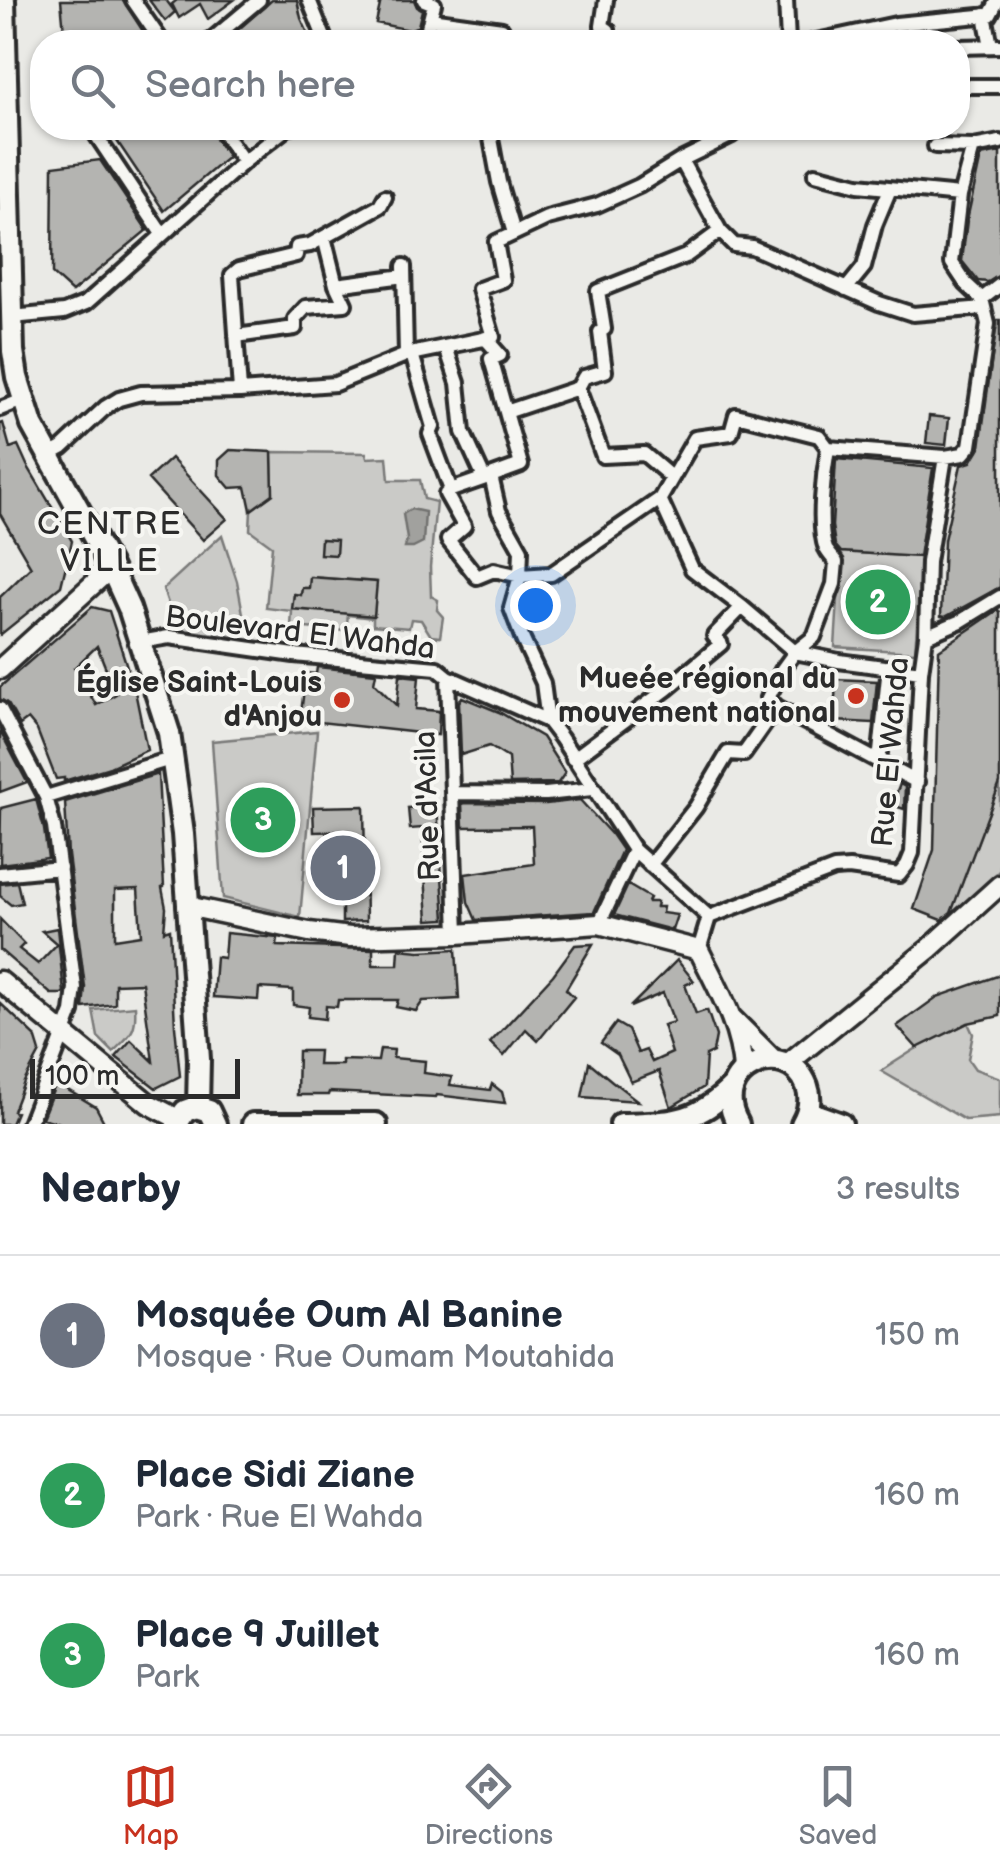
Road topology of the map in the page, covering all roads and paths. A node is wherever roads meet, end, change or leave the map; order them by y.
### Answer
1 (4, 0) edge
2 (132, 0) edge
3 (259, 0) edge
4 (310, 0) edge
5 (424, 0) edge
6 (606, 0) edge
7 (786, 0) edge
8 (998, 0) edge
9 (985, 15) junction
10 (430, 19) junction
11 (502, 29) dead end
12 (153, 30) edge
13 (223, 30) edge
14 (321, 30) edge
15 (427, 30) edge
16 (608, 30) edge
17 (787, 30) edge
18 (876, 30) edge
19 (995, 46) edge
20 (970, 47) edge
21 (1000, 86) edge
22 (970, 87) edge
23 (99, 140) edge
24 (228, 140) edge
25 (272, 140) edge
26 (491, 140) edge
27 (720, 140) edge
28 (1000, 142) edge
29 (935, 146) dead end
30 (973, 147) junction
31 (681, 160) junction
32 (244, 162) junction
33 (815, 174) dead end
34 (890, 189) junction
35 (960, 196) junction
36 (385, 197) dead end
37 (6, 219) edge
38 (720, 231) junction
39 (162, 234) junction
40 (514, 234) junction
41 (324, 237) junction
42 (336, 285) junction
43 (1000, 285) edge
44 (846, 288) junction
45 (983, 303) junction
46 (12, 317) junction
47 (236, 336) junction
48 (484, 338) junction
49 (446, 347) junction
50 (409, 355) junction
51 (578, 388) junction
52 (240, 391) junction
53 (22, 400) junction
54 (0, 410) edge
55 (506, 412) junction
56 (828, 448) junction
57 (47, 456) junction
58 (946, 457) junction
59 (487, 477) junction
60 (671, 477) junction
61 (451, 490) junction
62 (660, 499) junction
63 (110, 568) junction
64 (520, 576) junction
65 (1000, 597) edge
66 (742, 607) junction
67 (926, 636) junction
68 (140, 642) junction
69 (795, 652) junction
70 (0, 668) edge
71 (889, 668) junction
72 (921, 672) junction
73 (448, 677) junction
74 (777, 707) junction
75 (0, 709) edge
76 (548, 721) junction
77 (174, 758) junction
78 (573, 759) junction
79 (880, 762) junction
80 (917, 782) junction
81 (592, 790) junction
82 (452, 793) junction
83 (46, 797) junction
84 (634, 850) junction
85 (650, 865) junction
86 (60, 868) junction
87 (0, 874) edge
88 (1000, 885) edge
89 (188, 906) junction
90 (709, 918) junction
91 (599, 924) junction
92 (457, 934) junction
93 (699, 950) junction
94 (0, 982) edge
95 (732, 1018) junction
96 (62, 1034) junction
97 (781, 1063) junction
98 (738, 1079) junction
99 (198, 1107) junction
100 (805, 1118) edge
101 (697, 1120) edge
102 (178, 1122) edge
103 (29, 1124) edge
104 (215, 1124) edge
105 (253, 1124) edge
106 (376, 1124) edge
107 (620, 1124) edge
108 (738, 1124) edge
109 (841, 1124) edge

1 - 37 main road
2 - 12 street
3 - 13 street
4 - 14 street
5 - 10 street
6 - 16 street
7 - 17 street
8 - 9 street
9 - 18 street
9 - 19 street
10 - 11 street
10 - 15 street
19 - 20 street
21 - 22 street
23 - 39 street
24 - 32 street
25 - 32 street
26 - 40 street
27 - 31 street
28 - 30 street
29 - 30 street
30 - 35 street
31 - 38 street
31 - 40 street
32 - 39 street
33 - 34 street
34 - 35 street
34 - 44 street
35 - 45 street
36 - 41 street
37 - 46 main road
38 - 44 street
38 - 51 street
39 - 46 street
40 - 48 street
41 - 42 street
41 - 47 street
42 - 47 street
42 - 50 street
43 - 45 street
44 - 45 street
45 - 58 street
46 - 53 main road
47 - 52 street
48 - 49 street
48 - 55 street
49 - 50 street
49 - 59 street
50 - 52 street
50 - 61 street
51 - 55 street
51 - 60 street
52 - 57 street
53 - 54 street
53 - 57 main road
55 - 59 street
56 - 58 street
56 - 60 street
56 - 69 street
57 - 63 main road
58 - 67 street, Rue El Wahda
59 - 61 street
59 - 64 street
60 - 62 street
61 - 64 street
62 - 64 street
62 - 66 street
63 - 68 main road
63 - 70 street
64 - 76 street
65 - 67 street
66 - 69 street
66 - 78 street
67 - 72 street, Rue El Wahda
68 - 73 street, Boulevard El Wahda
68 - 77 main road
69 - 71 street
69 - 74 street
71 - 72 street
71 - 79 street
72 - 80 street, Rue El Wahda
73 - 76 street, Boulevard El Wahda
73 - 82 street, Rue d'Acila
74 - 79 street
74 - 85 street
75 - 83 street
76 - 78 street
77 - 83 street
77 - 89 main road
78 - 81 street
79 - 80 street
80 - 90 street, Rue El Wahda
81 - 82 street
81 - 84 street
82 - 92 street, Rue d'Acila
83 - 86 street
84 - 85 street
84 - 91 street
85 - 90 street
86 - 87 street
86 - 96 street
88 - 97 street
89 - 92 street
89 - 99 main road
90 - 93 street
91 - 92 street
91 - 93 street
93 - 95 street
94 - 96 street
95 - 97 street
95 - 98 street
96 - 102 street
96 - 103 street
97 - 98 main road
97 - 100 main road
98 - 101 main road
98 - 108 main road
99 - 102 main road
99 - 104 main road
100 - 109 main road
101 - 107 main road
105 - 106 main road

